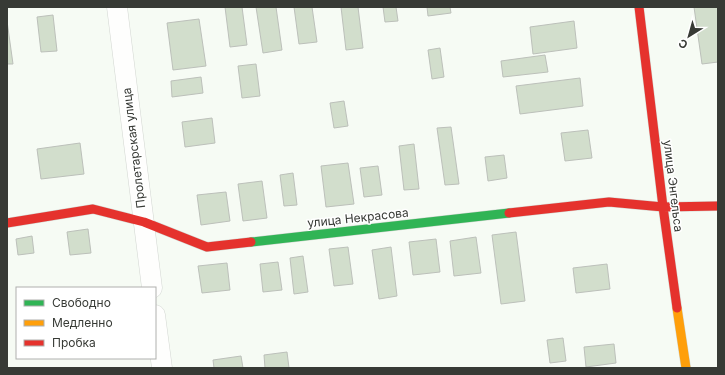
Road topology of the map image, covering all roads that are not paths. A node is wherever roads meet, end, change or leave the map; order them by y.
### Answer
1 (117, 7) edge
2 (639, 7) edge
3 (718, 206) edge
4 (663, 207) junction
5 (144, 222) junction
6 (7, 223) edge
7 (152, 287) edge
8 (156, 323) edge
9 (162, 368) edge
10 (686, 368) edge

1 - 5 street, Пролетарская улица
2 - 4 street, улица Энгельса
3 - 4 street, улица Некрасова
4 - 5 street, улица Некрасова
4 - 10 street, улица Энгельса
5 - 6 street, улица Некрасова
5 - 7 street, Пролетарская улица
8 - 9 street

